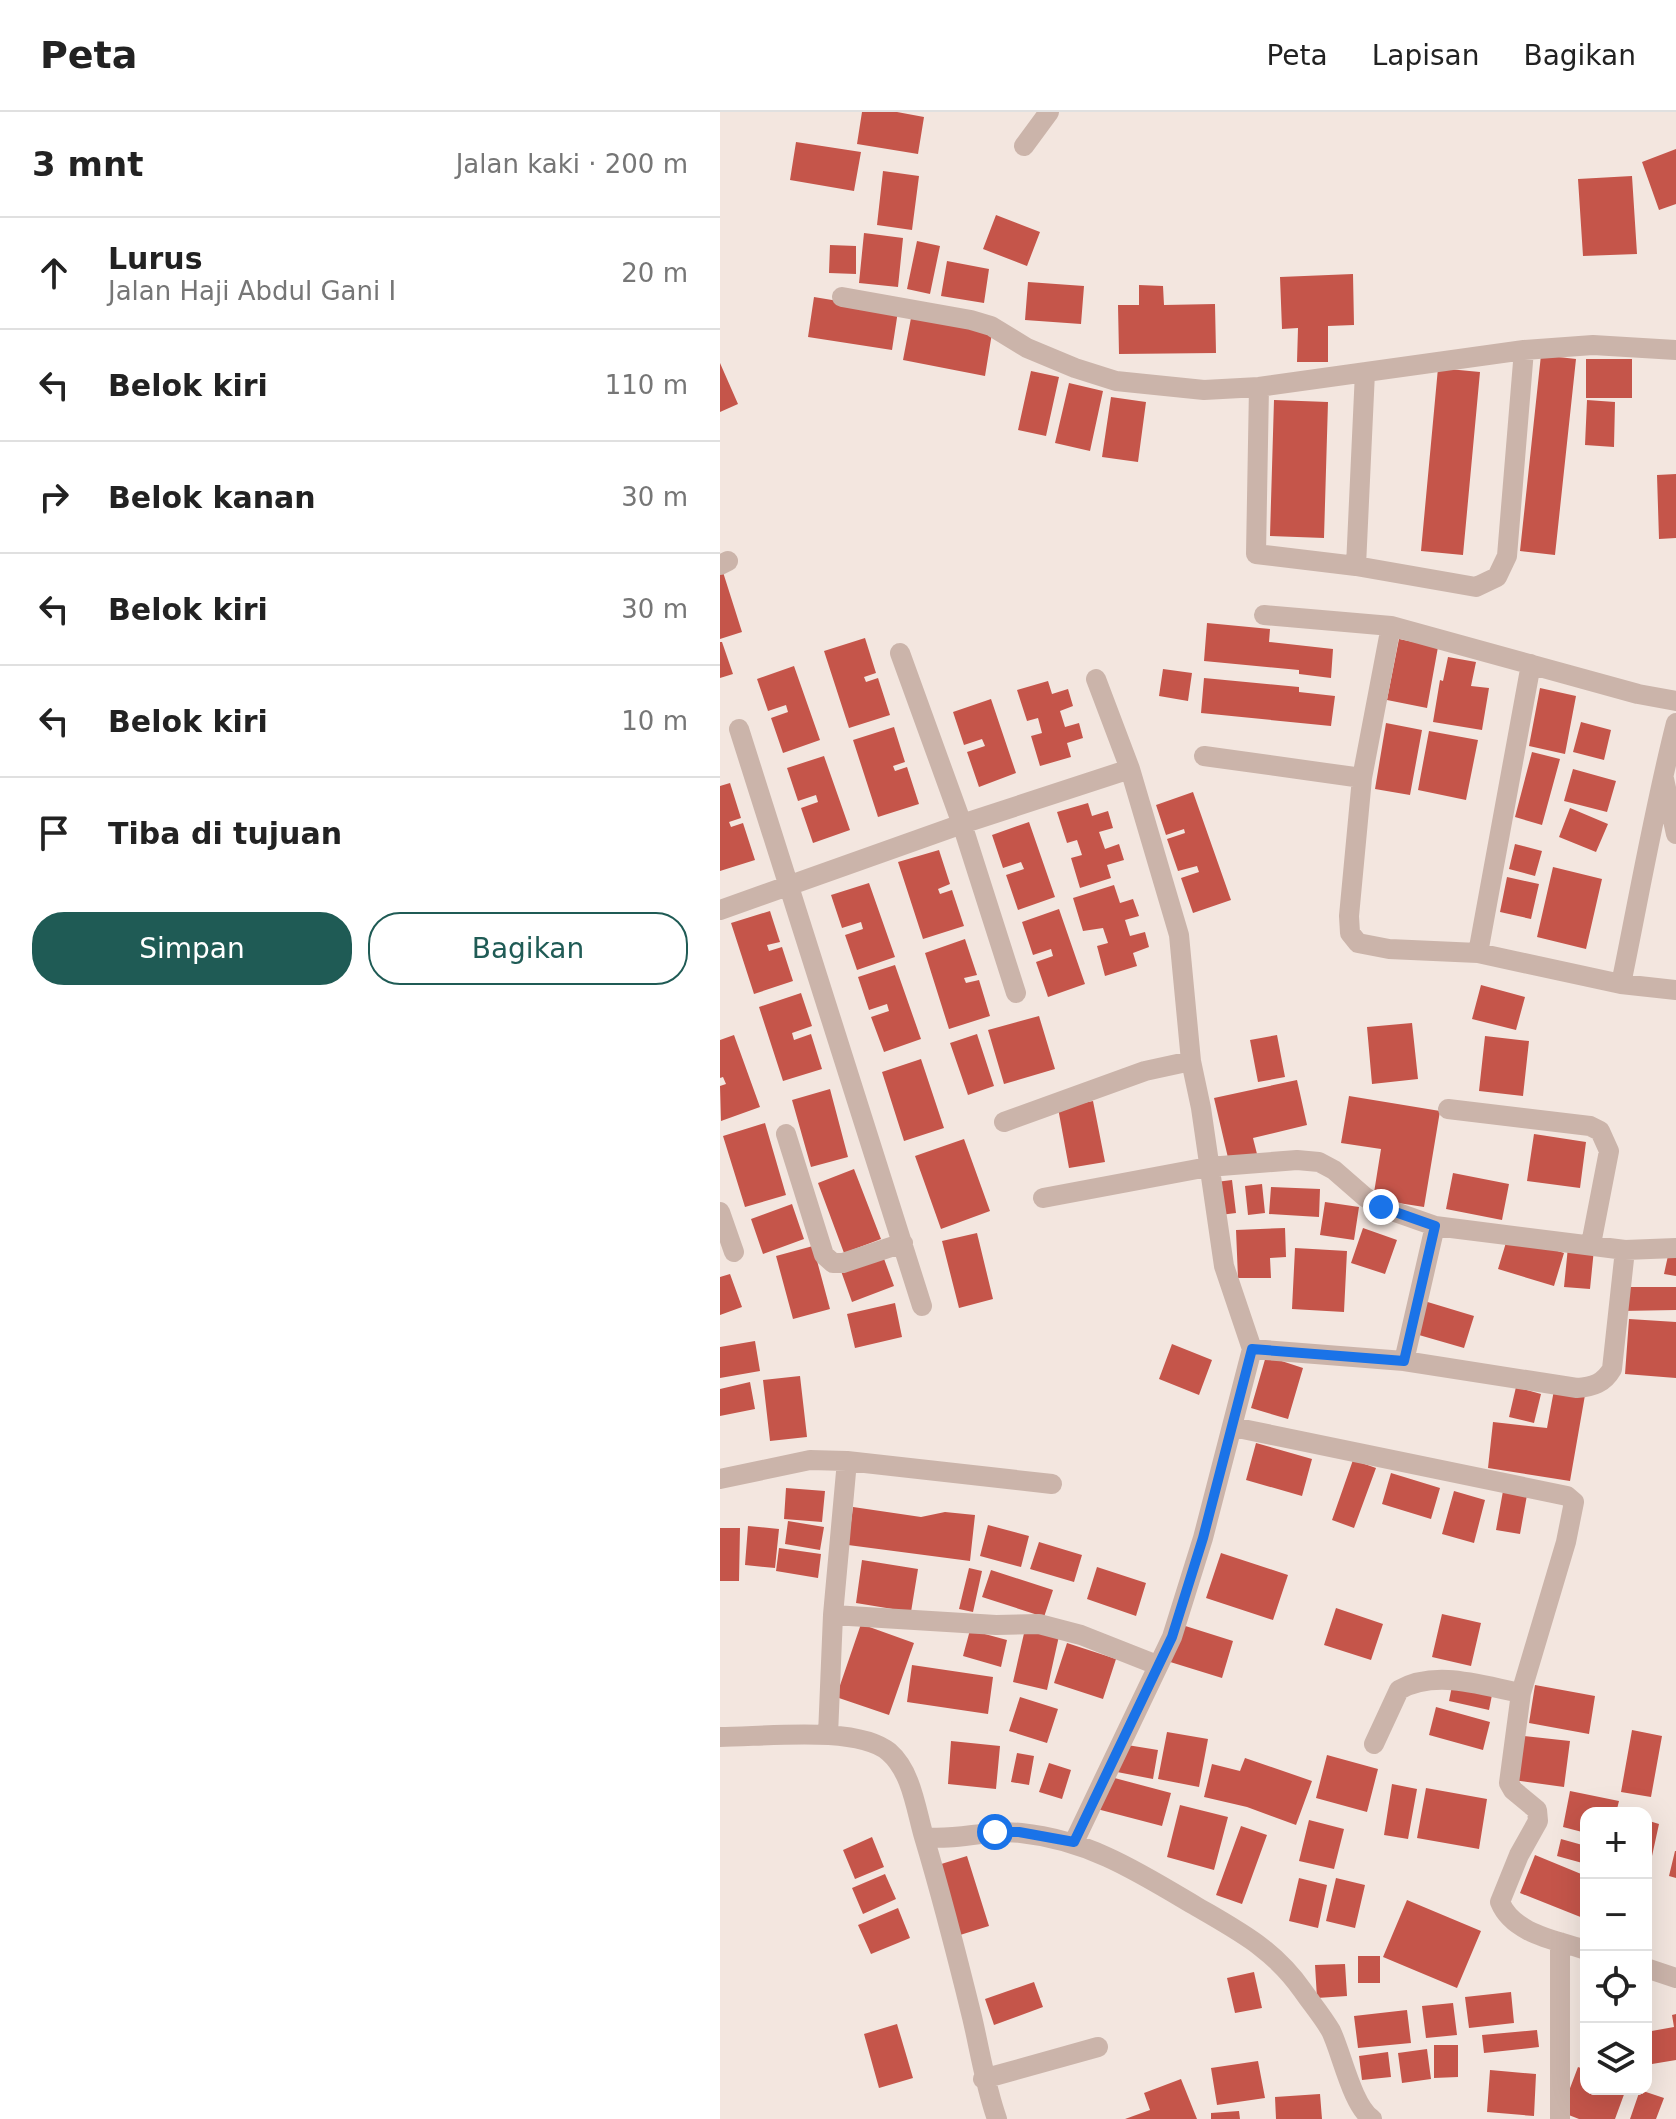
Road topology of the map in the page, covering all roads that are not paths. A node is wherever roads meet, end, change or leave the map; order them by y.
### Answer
1 (1049, 112) edge
2 (1024, 146) dead end
3 (842, 297) dead end
4 (1524, 350) junction
5 (1676, 350) edge
6 (1365, 372) junction
7 (1259, 387) junction
8 (1356, 566) junction
9 (1264, 615) dead end
10 (1391, 626) junction
11 (900, 653) dead end
12 (1531, 664) junction
13 (1096, 679) dead end
14 (1676, 701) edge
15 (1676, 723) edge
16 (739, 729) dead end
17 (1204, 756) dead end
18 (1130, 769) junction
19 (1663, 773) junction
20 (1362, 778) junction
21 (962, 824) junction
22 (1676, 834) edge
23 (790, 885) junction
24 (720, 910) edge
25 (1478, 953) junction
26 (1621, 984) junction
27 (1676, 990) edge
28 (1016, 993) dead end
29 (1191, 1061) junction
30 (1448, 1109) dead end
31 (1004, 1122) dead end
32 (786, 1134) dead end
33 (1208, 1167) junction
34 (1043, 1198) dead end
35 (720, 1212) edge
36 (1435, 1226) junction
37 (903, 1243) junction
38 (1591, 1244) junction
39 (1676, 1248) edge
40 (1625, 1250) junction
41 (734, 1252) dead end
42 (922, 1306) dead end
43 (1252, 1349) junction
44 (1404, 1361) junction
45 (1233, 1427) junction
46 (847, 1461) junction
47 (720, 1479) edge
48 (1052, 1484) dead end
49 (833, 1615) junction
50 (1157, 1665) junction
51 (1521, 1693) junction
52 (828, 1735) junction
53 (720, 1737) edge
54 (1374, 1744) dead end
55 (924, 1837) junction
56 (1074, 1842) junction
57 (1560, 1942) junction
58 (1580, 1948) edge
59 (1652, 1970) edge
60 (1676, 1978) edge
61 (1098, 2047) dead end
62 (983, 2079) junction
63 (997, 2119) edge
64 (1372, 2119) edge
65 (1560, 2119) edge

1 - 2 street
3 - 7 street
4 - 5 street
4 - 6 street
4 - 8 street
6 - 7 street
6 - 8 street
7 - 8 street
9 - 10 street
10 - 12 street
10 - 20 street
11 - 21 street
12 - 14 street
12 - 25 street
13 - 18 street
15 - 19 street
16 - 23 street
17 - 20 street
18 - 21 street
18 - 29 street
19 - 22 street
19 - 26 street
20 - 25 street
21 - 23 street
21 - 28 street
23 - 24 street
23 - 37 street
25 - 26 street
26 - 27 street
29 - 31 street
29 - 33 street
30 - 38 street
32 - 37 street
33 - 34 street
33 - 36 street
33 - 43 street
35 - 41 street
36 - 38 street
36 - 44 street
37 - 42 street
38 - 40 street
39 - 40 street
40 - 44 street
43 - 44 street
43 - 45 street
45 - 50 street
45 - 51 street
46 - 47 street
46 - 48 street
46 - 49 street
49 - 50 street
49 - 52 street
50 - 56 street
51 - 54 street
51 - 57 street
52 - 53 street
52 - 55 street
55 - 56 street
55 - 62 street
56 - 64 street
57 - 58 street
57 - 65 street
59 - 60 street
61 - 62 street
62 - 63 street

